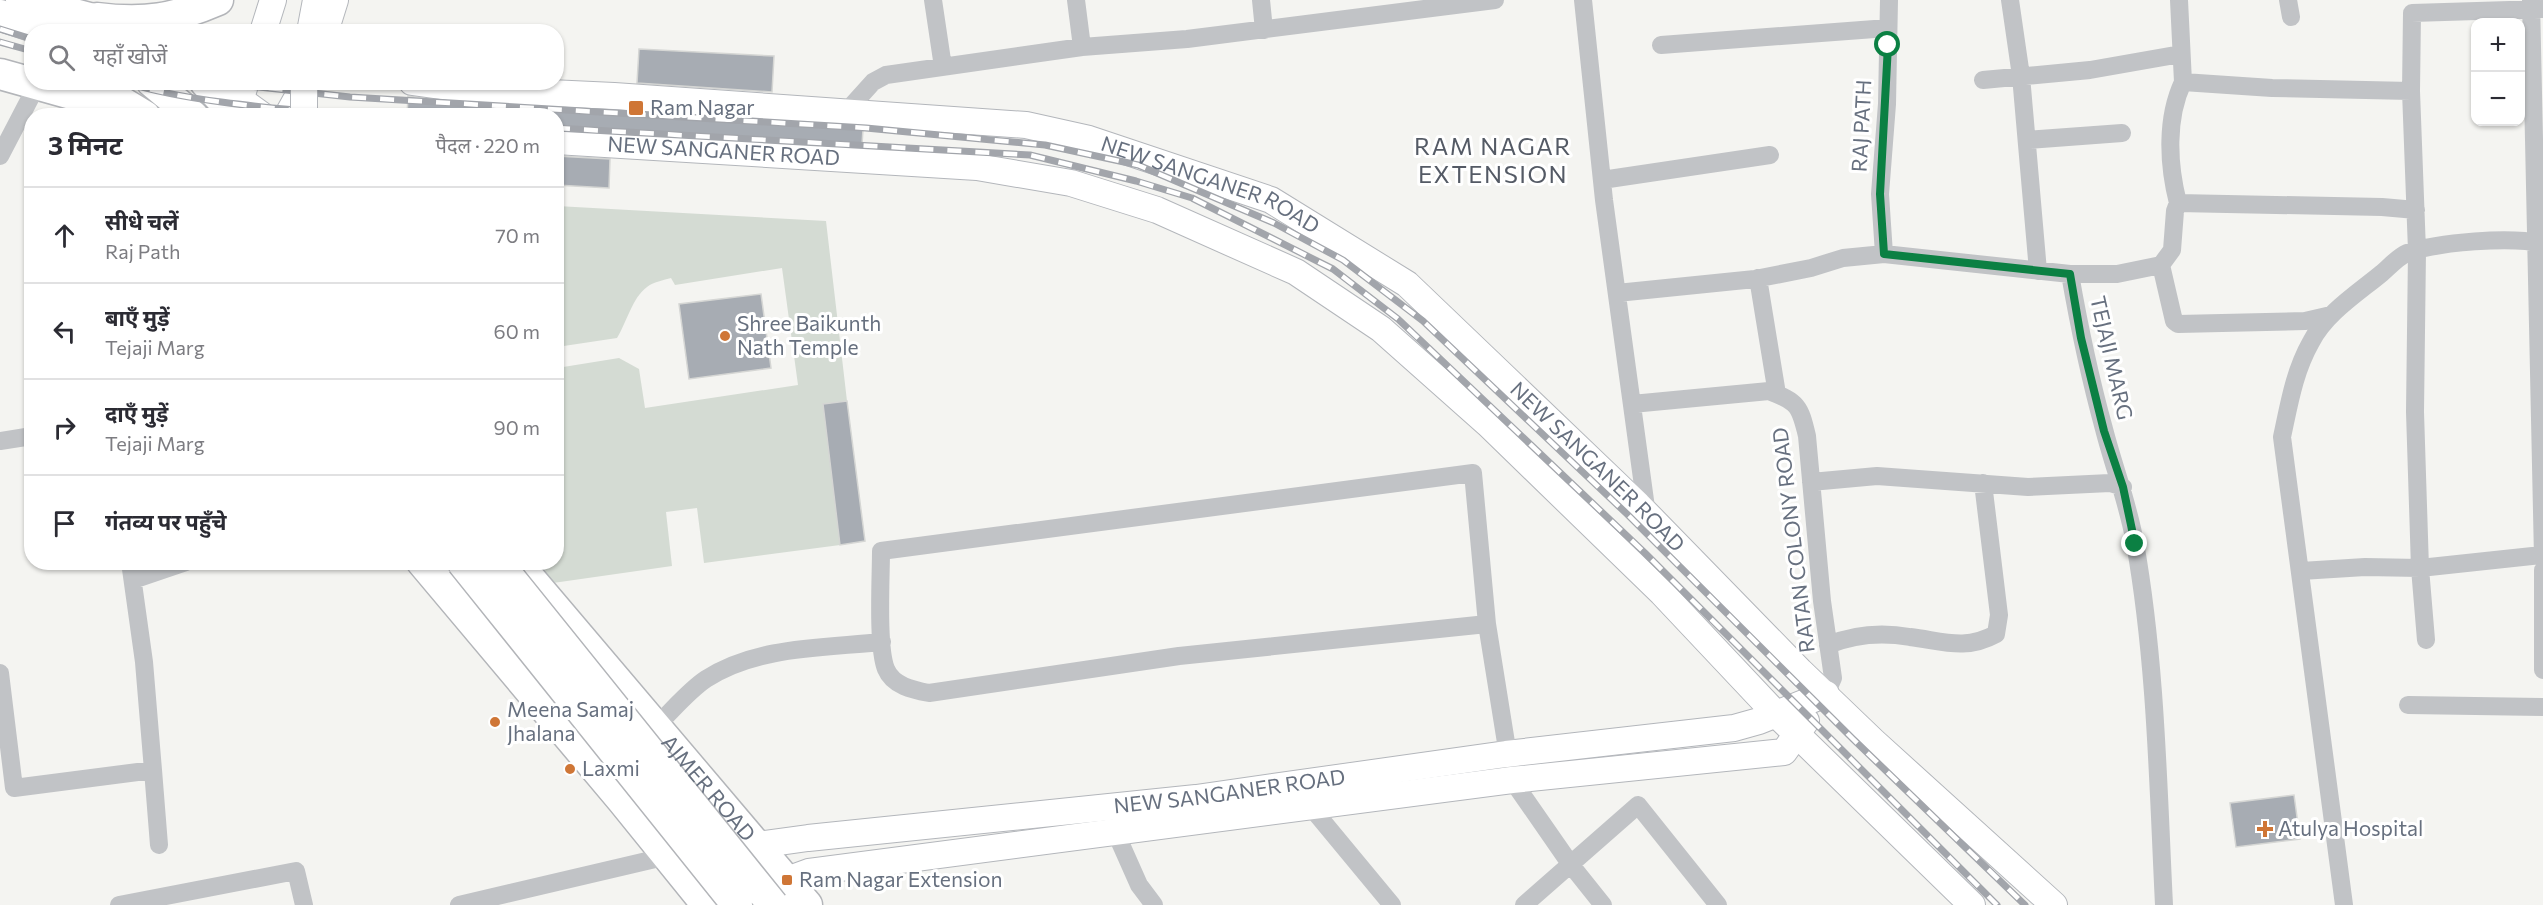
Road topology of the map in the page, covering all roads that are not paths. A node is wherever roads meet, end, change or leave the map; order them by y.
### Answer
1 (21, 0) edge
2 (218, 0) edge
3 (273, 0) edge
4 (316, 0) edge
5 (335, 0) edge
6 (933, 0) edge
7 (1076, 0) edge
8 (1262, 0) edge
9 (1496, 0) edge
10 (1582, 0) edge
11 (1889, 0) edge
12 (2010, 0) edge
13 (2179, 0) edge
14 (2535, 6) edge
15 (2412, 7) edge
16 (53, 13) edge
17 (0, 15) edge
18 (97, 18) junction
19 (113, 24) edge
20 (265, 24) edge
21 (312, 24) edge
22 (328, 24) edge
23 (1888, 28) junction
24 (1264, 30) junction
25 (1661, 45) dead end
26 (1082, 47) junction
27 (2181, 54) junction
28 (0, 56) edge
29 (943, 67) junction
30 (24, 69) edge
31 (0, 74) edge
32 (24, 75) edge
33 (2021, 76) junction
34 (1983, 80) dead end
35 (2183, 82) junction
36 (28, 90) edge
37 (69, 90) edge
38 (103, 90) edge
39 (162, 90) edge
40 (217, 90) edge
41 (301, 90) edge
42 (305, 90) edge
43 (484, 90) edge
44 (2411, 91) junction
45 (243, 107) edge
46 (104, 108) edge
47 (132, 108) edge
48 (183, 108) edge
49 (291, 108) edge
50 (304, 108) edge
51 (845, 113) junction
52 (2538, 113) edge
53 (2122, 133) dead end
54 (2027, 140) junction
55 (564, 141) edge
56 (1770, 155) dead end
57 (0, 156) edge
58 (1602, 180) junction
59 (2178, 203) junction
60 (2415, 210) junction
61 (2539, 243) edge
62 (2417, 251) junction
63 (1884, 254) junction
64 (2161, 265) junction
65 (2038, 271) junction
66 (2070, 274) junction
67 (1758, 278) junction
68 (1617, 293) junction
69 (2331, 315) junction
70 (2541, 359) edge
71 (1777, 393) junction
72 (1632, 404) junction
73 (24, 437) edge
74 (0, 441) edge
75 (1811, 482) junction
76 (1983, 483) junction
77 (2543, 486) edge
78 (2123, 487) junction
79 (1647, 514) junction
80 (2543, 561) edge
81 (2420, 568) junction
82 (429, 570) edge
83 (468, 570) edge
84 (504, 570) edge
85 (523, 570) edge
86 (132, 571) edge
87 (2301, 571) junction
88 (2542, 608) edge
89 (1487, 624) junction
90 (2426, 640) dead end
91 (882, 642) junction
92 (1828, 645) junction
93 (2543, 670) edge
94 (0, 673) edge
95 (1826, 694) junction
96 (2408, 705) dead end
97 (2543, 707) edge
98 (1776, 714) junction
99 (655, 727) junction
100 (1797, 734) junction
101 (1506, 754) junction
102 (153, 770) junction
103 (1512, 780) junction
104 (1310, 806) junction
105 (1115, 831) junction
106 (159, 845) dead end
107 (758, 845) junction
108 (668, 856) junction
109 (1571, 865) junction
110 (780, 893) edge
111 (698, 894) edge
112 (119, 905) edge
113 (304, 905) edge
114 (459, 905) edge
115 (737, 905) edge
116 (748, 905) edge
117 (807, 905) edge
118 (1154, 905) edge
119 (1392, 905) edge
120 (1524, 905) edge
121 (1602, 905) edge
122 (1718, 905) edge
123 (1972, 905) edge
124 (2054, 905) edge
125 (2164, 905) edge
126 (2344, 905) edge

1 - 16 highway
2 - 18 highway
3 - 20 main road
4 - 21 main road
5 - 22 main road
6 - 29 street
7 - 26 street
8 - 24 street
9 - 24 street
10 - 58 street
11 - 23 street, RAJ PATH
12 - 33 street
13 - 27 street
14 - 15 street
14 - 52 street
15 - 44 street
16 - 17 highway
16 - 18 highway
18 - 19 highway
23 - 25 street
23 - 63 street, RAJ PATH
24 - 26 street
26 - 29 street
27 - 33 street
27 - 35 street
28 - 30 highway
29 - 51 street
31 - 32 highway
33 - 34 street
33 - 54 street
35 - 44 street
35 - 59 street
36 - 57 street
37 - 46 highway
38 - 47 highway
39 - 48 highway
40 - 45 highway
41 - 49 main road
42 - 50 main road, bridge
43 - 51 main road, NEW SANGANER ROAD
44 - 60 street
51 - 79 main road, NEW SANGANER ROAD
52 - 61 street
53 - 54 street
54 - 65 street
55 - 98 main road, NEW SANGANER ROAD
56 - 58 street
58 - 68 street
59 - 60 street
59 - 64 street
60 - 62 street
61 - 62 street
61 - 70 street
62 - 69 street
62 - 81 street
63 - 65 street, TEJAJI MARG
63 - 67 street, TEJAJI MARG
64 - 66 street
64 - 69 street
65 - 66 street, TEJAJI MARG
66 - 78 street, TEJAJI MARG
67 - 68 street, TEJAJI MARG
67 - 71 street
68 - 72 street
69 - 87 street
70 - 77 street
71 - 72 street
71 - 75 street, RATAN COLONY ROAD
72 - 79 street
73 - 74 street
75 - 76 street
75 - 92 street, RATAN COLONY ROAD
76 - 78 street
76 - 92 street
77 - 80 street
78 - 125 street, TEJAJI MARG
79 - 95 main road, NEW SANGANER ROAD
80 - 81 street
80 - 88 street
81 - 87 street
81 - 90 street
82 - 108 highway
83 - 115 highway, bridge
84 - 110 highway, bridge
85 - 99 highway, AJMER ROAD
86 - 102 street
87 - 126 street
88 - 93 street
89 - 91 street
89 - 91 street
89 - 101 street
91 - 99 street
92 - 95 street, RATAN COLONY ROAD
94 - 102 street
95 - 98 main road, NEW SANGANER ROAD
95 - 100 main road, NEW SANGANER ROAD
95 - 124 main road, NEW SANGANER ROAD
96 - 97 street
98 - 100 main road, NEW SANGANER ROAD
98 - 101 main road, NEW SANGANER ROAD
99 - 107 highway, AJMER ROAD
100 - 103 main road, NEW SANGANER ROAD
100 - 123 main road, NEW SANGANER ROAD
101 - 103 street
101 - 107 main road, NEW SANGANER ROAD
102 - 106 street
103 - 104 main road, NEW SANGANER ROAD
103 - 109 street
104 - 105 main road, NEW SANGANER ROAD
104 - 119 street
105 - 110 main road, NEW SANGANER ROAD
105 - 118 street
107 - 110 highway, AJMER ROAD
107 - 111 main road, NEW SANGANER ROAD
108 - 111 highway
108 - 114 street
109 - 120 street
109 - 121 street
109 - 122 street
110 - 116 main road, NEW SANGANER ROAD
110 - 117 highway, AJMER ROAD
112 - 113 street

